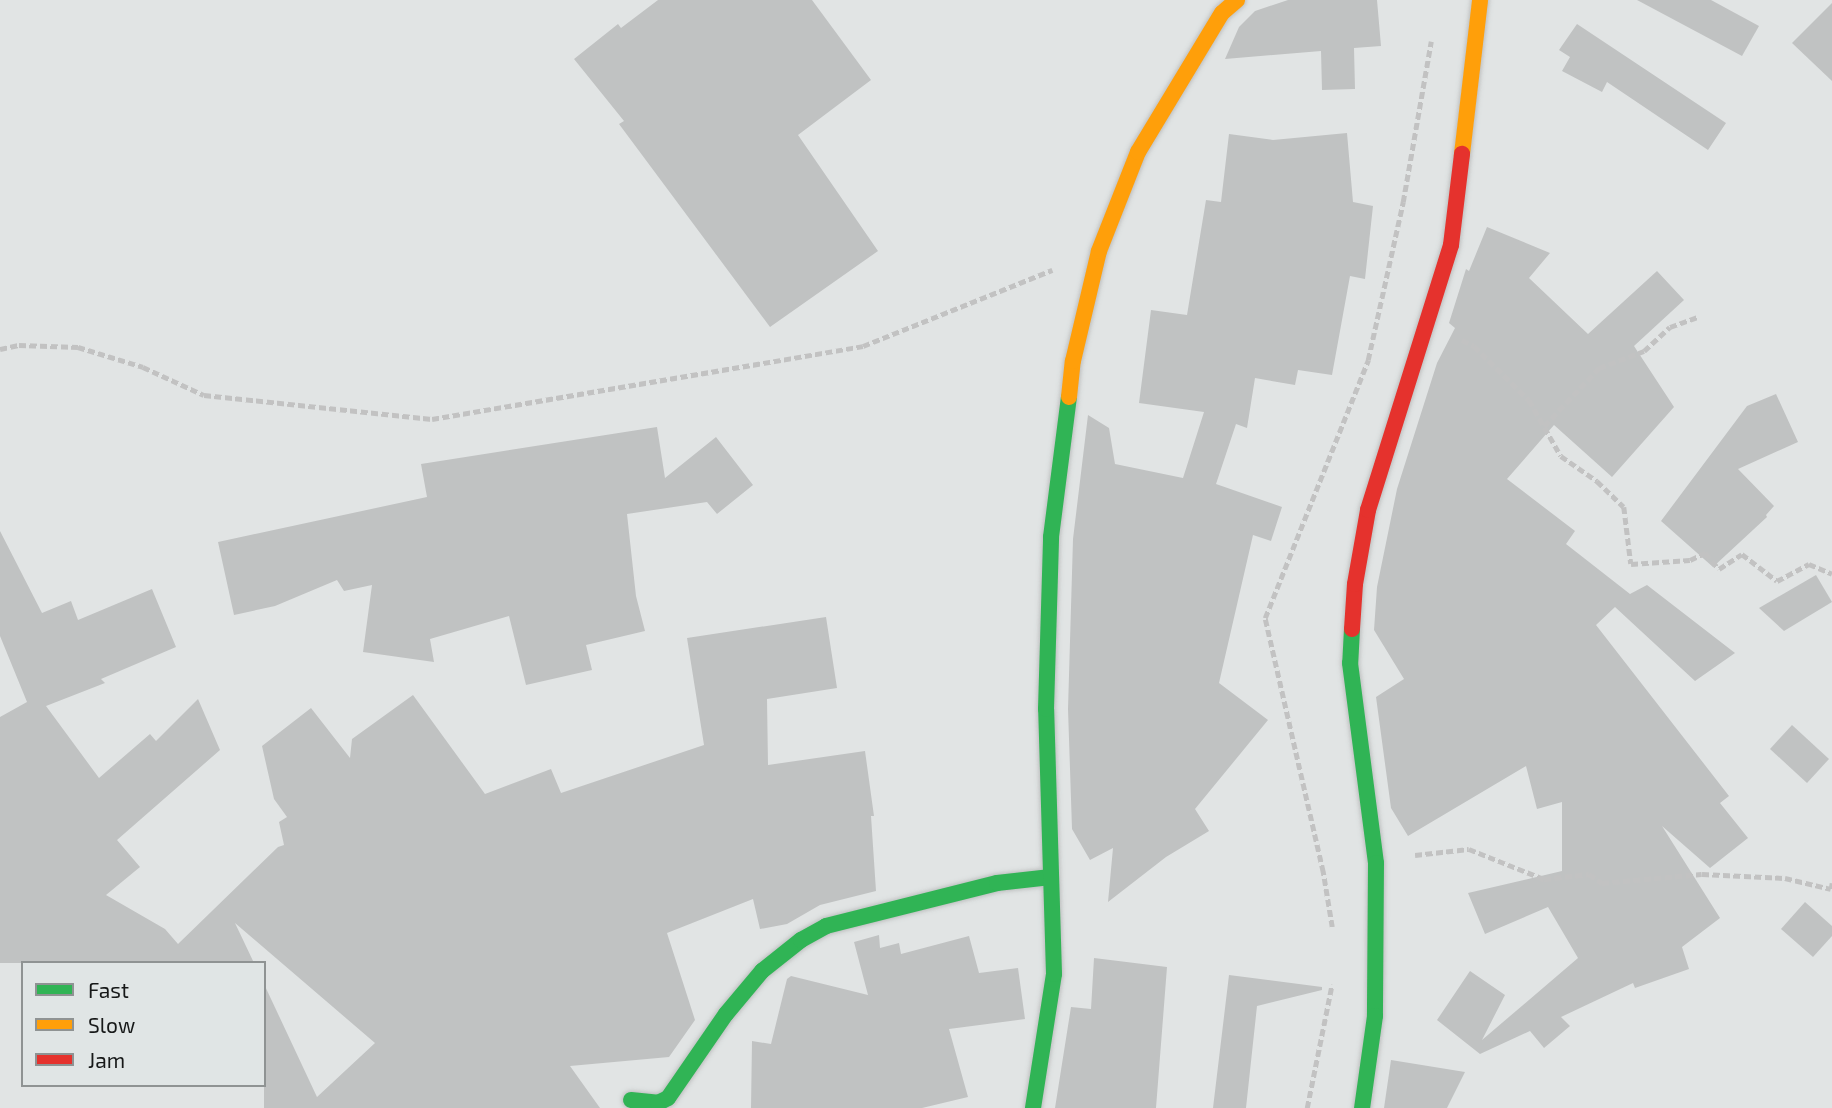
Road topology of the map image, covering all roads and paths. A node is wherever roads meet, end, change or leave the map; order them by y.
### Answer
1 (1237, 0) edge
2 (1480, 0) edge
3 (1099, 251) junction
4 (1697, 317) dead end
5 (1424, 323) junction
6 (0, 349) edge
7 (1544, 426) junction
8 (1832, 574) edge
9 (1376, 863) junction
10 (1051, 877) junction
11 (1832, 883) edge
12 (631, 1100) dead end
13 (1033, 1108) edge
14 (1362, 1108) edge

1 - 3 street
2 - 5 street
3 - 6 path
3 - 10 street
4 - 7 path
5 - 7 path
5 - 9 street
7 - 8 path
9 - 11 path
9 - 14 street
10 - 12 street
10 - 13 street

